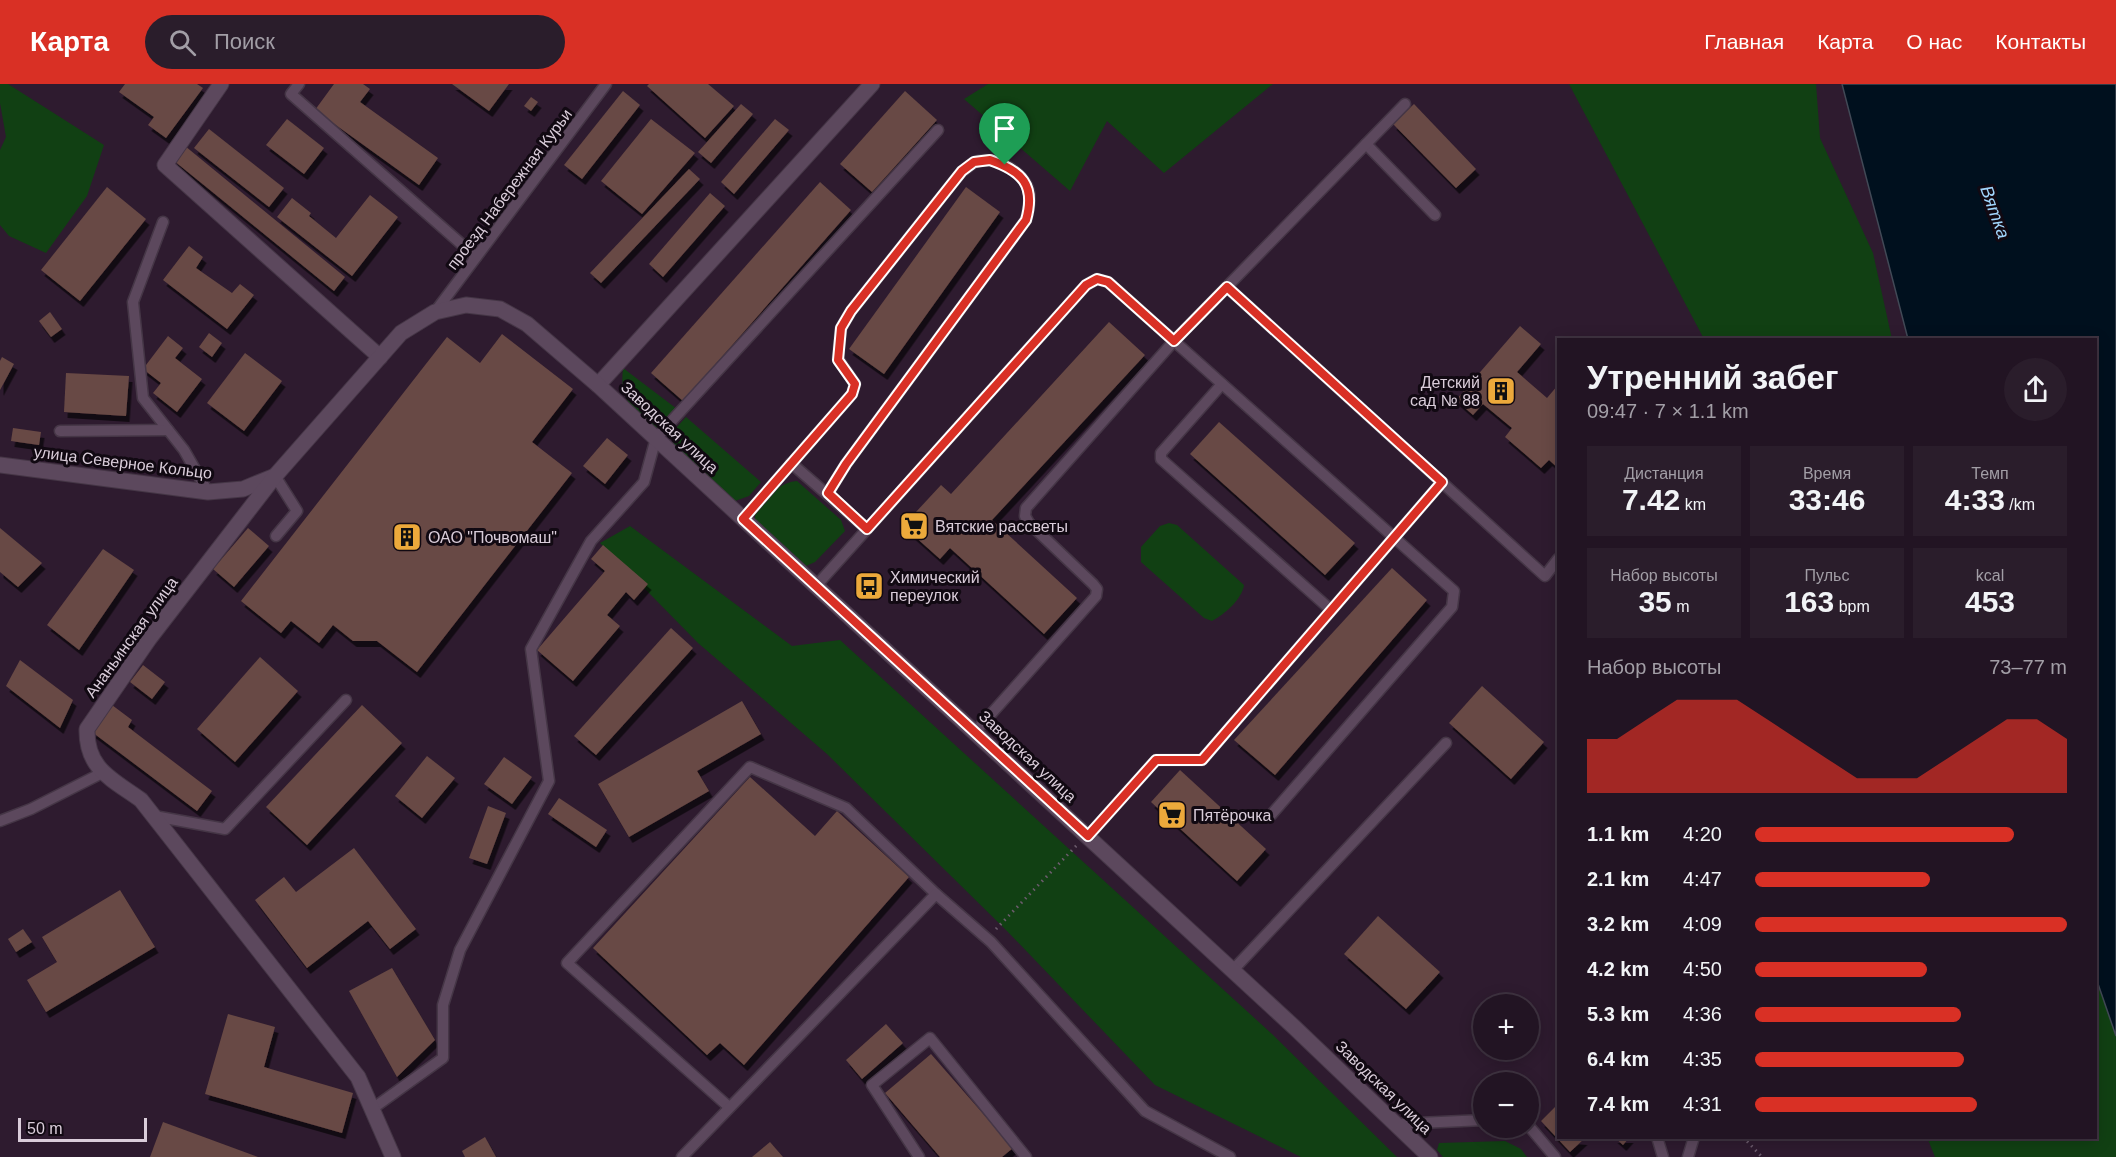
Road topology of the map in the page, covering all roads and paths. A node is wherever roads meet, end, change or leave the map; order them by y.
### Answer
1 (221, 84) edge
2 (299, 84) edge
3 (606, 84) edge
4 (872, 84) edge
5 (1405, 104) dead end
6 (938, 130) dead end
7 (1366, 144) junction
8 (1435, 215) dead end
9 (163, 222) dead end
10 (476, 257) junction
11 (1227, 287) junction
12 (435, 312) junction
13 (1174, 341) junction
14 (380, 357) junction
15 (1222, 384) junction
16 (597, 385) junction
17 (168, 430) junction
18 (60, 431) dead end
19 (656, 438) junction
20 (791, 463) junction
21 (0, 465) edge
22 (275, 476) junction
23 (1442, 482) junction
24 (208, 492) junction
25 (828, 493) junction
26 (743, 519) junction
27 (867, 529) junction
28 (276, 536) dead end
29 (1395, 538) junction
30 (1557, 560) edge
31 (816, 586) junction
32 (1331, 610) junction
33 (346, 700) dead end
34 (975, 732) junction
35 (1446, 743) dead end
36 (102, 773) junction
37 (1271, 815) dead end
38 (154, 816) junction
39 (0, 821) edge
40 (1083, 840) junction
41 (936, 894) junction
42 (987, 938) junction
43 (1233, 970) junction
44 (729, 1107) junction
45 (372, 1108) junction
46 (1473, 1121) edge
47 (1397, 1124) junction
48 (1539, 1138) edge
49 (1658, 1139) edge
50 (1693, 1139) edge
51 (1745, 1139) edge
52 (916, 1156) edge
53 (393, 1157) edge
54 (682, 1157) edge
55 (1026, 1157) edge
56 (1230, 1157) edge
57 (1430, 1157) edge
58 (1555, 1157) edge
59 (1663, 1157) edge
60 (1688, 1157) edge
61 (1762, 1157) edge

1 - 14 street
2 - 10 lane
3 - 10 lane, проезд Набережная Курьи
4 - 16 street
5 - 7 lane
6 - 19 lane
7 - 8 lane
7 - 11 lane
9 - 17 lane
10 - 12 lane, проезд Набережная Курьи
11 - 13 lane
11 - 23 lane
12 - 14 street, Ананьинская улица
12 - 16 street, Ананьинская улица
13 - 15 lane
13 - 27 lane
13 - 34 lane
14 - 22 street, Ананьинская улица
15 - 29 lane
15 - 32 lane
16 - 19 street, Заводская улица
17 - 18 lane
17 - 24 lane
19 - 26 street, Заводская улица
19 - 45 lane
20 - 25 lane
20 - 25 lane
20 - 26 lane
21 - 24 street, улица Северное Кольцо
22 - 24 street, улица Северное Кольцо
22 - 28 lane
22 - 36 street, Ананьинская улица
23 - 29 lane
23 - 30 lane
25 - 27 lane
26 - 31 street, Заводская улица
27 - 31 lane
29 - 32 lane
29 - 37 lane
31 - 34 street, Заводская улица
32 - 40 lane
33 - 38 lane
34 - 40 street, Заводская улица
35 - 43 lane
36 - 38 street, Ананьинская улица
36 - 39 lane
38 - 45 street, Ананьинская улица
40 - 42 path
40 - 43 street, Заводская улица
41 - 42 lane
41 - 44 lane
41 - 44 lane
42 - 56 lane
43 - 47 street, Заводская улица
44 - 54 lane
45 - 53 street, Ананьинская улица
46 - 47 lane
47 - 57 street, Заводская улица
48 - 58 lane
49 - 59 lane
50 - 60 lane
51 - 61 path
52 - 55 lane

